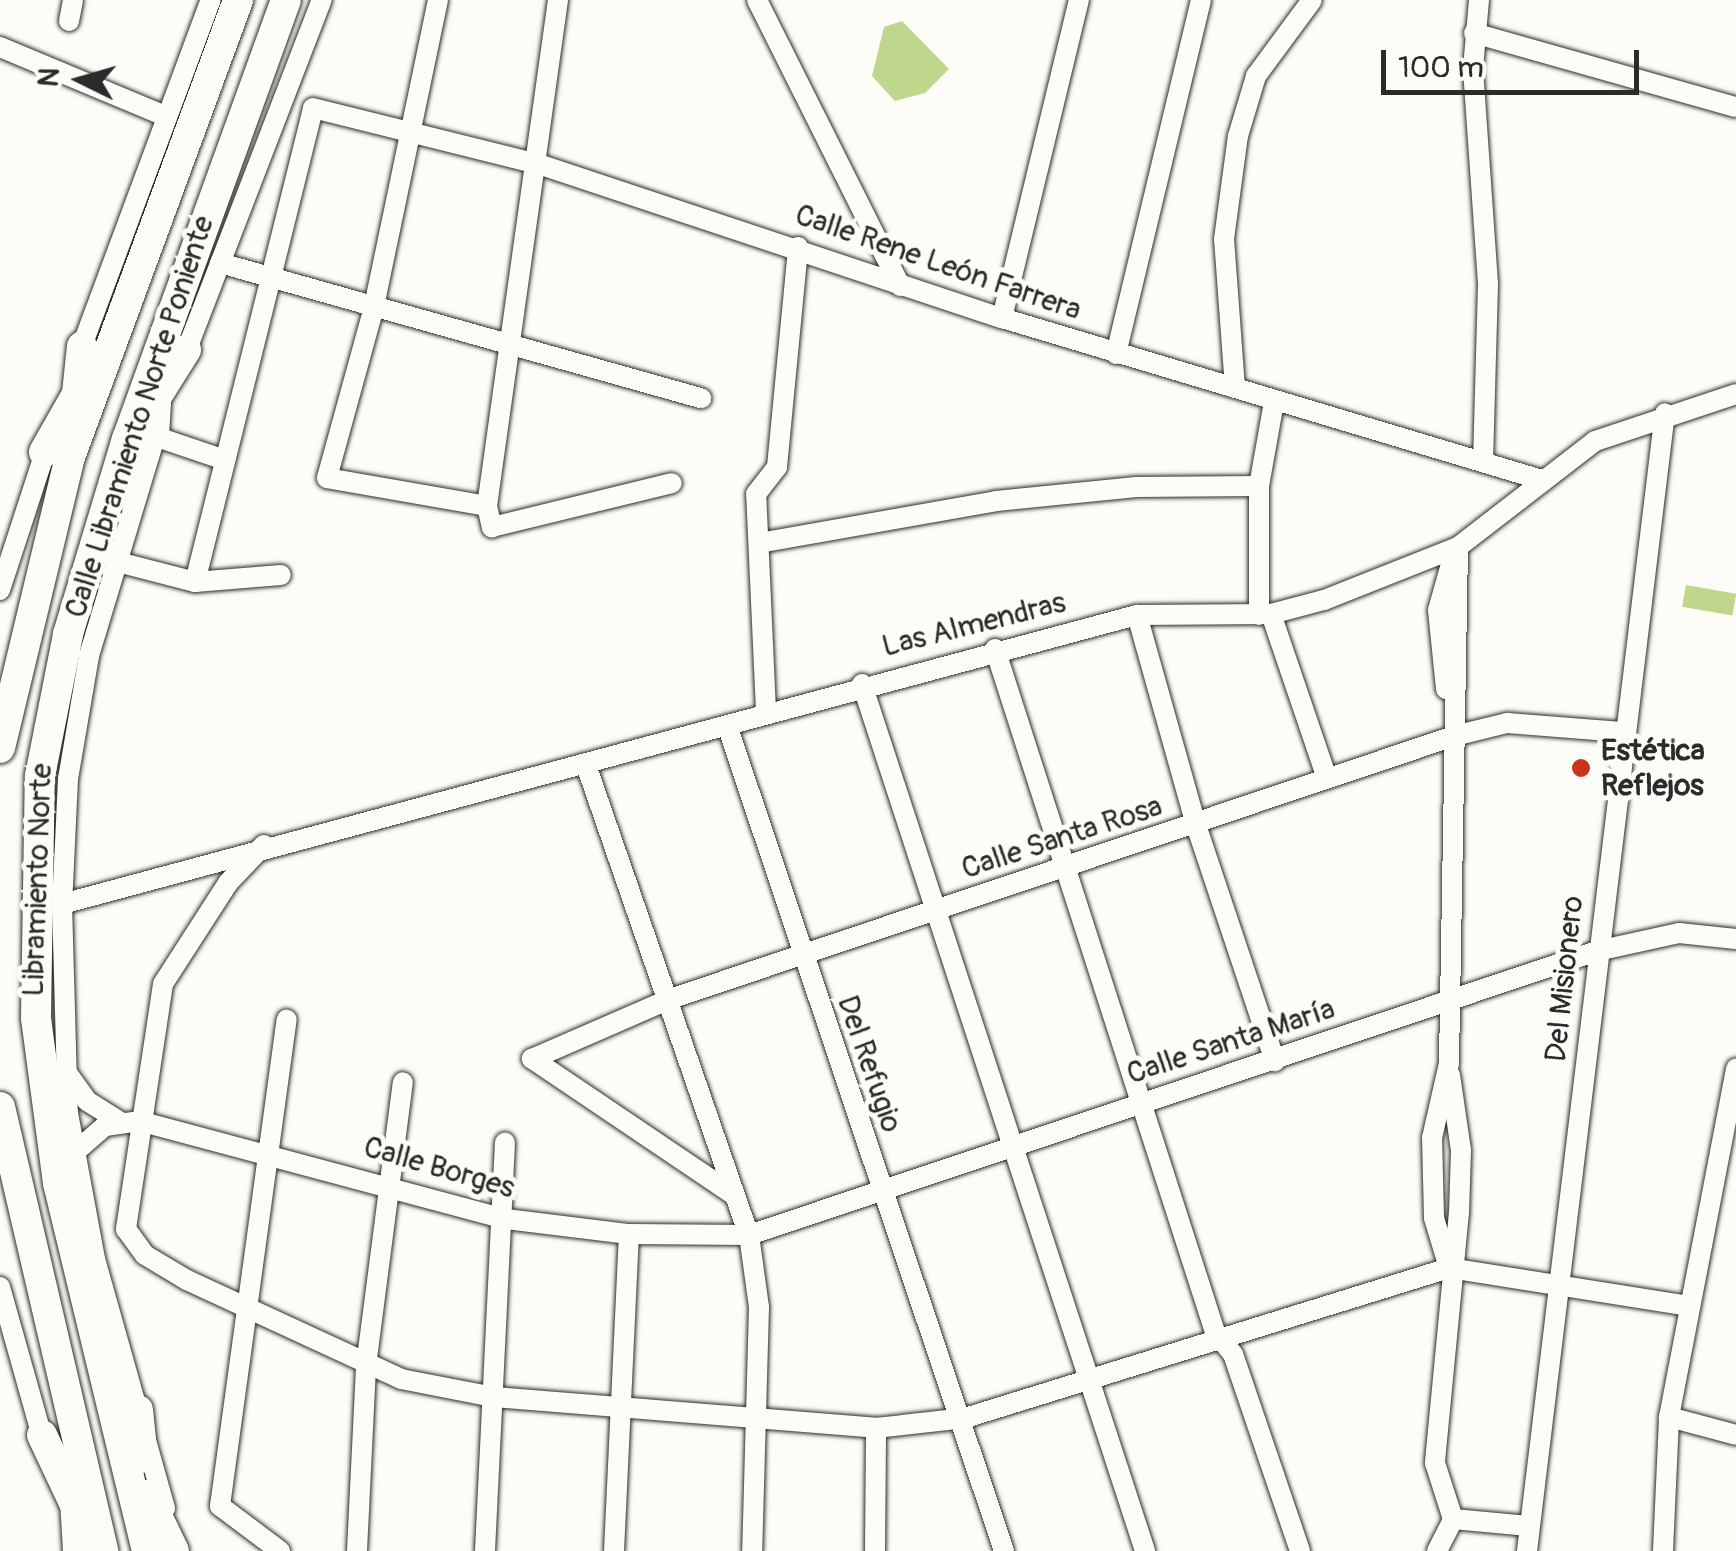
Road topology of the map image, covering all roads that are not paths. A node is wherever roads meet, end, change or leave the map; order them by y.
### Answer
1 (211, 0) edge
2 (238, 0) edge
3 (286, 0) edge
4 (322, 0) edge
5 (438, 0) edge
6 (558, 0) edge
7 (757, 0) edge
8 (1078, 0) edge
9 (1201, 0) edge
10 (1312, 0) edge
11 (1479, 0) edge
12 (1474, 33) junction
13 (0, 47) edge
14 (1733, 100) edge
15 (168, 117) junction
16 (412, 130) junction
17 (538, 164) junction
18 (798, 248) junction
19 (220, 263) junction
20 (270, 276) junction
21 (900, 286) junction
22 (374, 307) junction
23 (1002, 318) junction
24 (117, 332) junction
25 (175, 343) junction
26 (514, 343) junction
27 (82, 346) junction
28 (1116, 354) junction
29 (1235, 388) junction
30 (77, 392) junction
31 (1736, 394) edge
32 (701, 398) dead end
33 (1274, 402) junction
34 (1665, 413) junction
35 (141, 438) junction
36 (57, 454) junction
37 (1482, 458) junction
38 (226, 460) junction
39 (1542, 480) junction
40 (672, 483) dead end
41 (1260, 486) junction
42 (487, 506) junction
43 (760, 543) junction
44 (1458, 546) junction
45 (114, 562) junction
46 (281, 575) dead end
47 (195, 582) junction
48 (0, 589) edge
49 (1137, 615) junction
50 (1265, 615) junction
51 (995, 649) junction
52 (862, 684) junction
53 (766, 711) junction
54 (727, 726) junction
55 (1622, 732) junction
56 (1454, 736) junction
57 (0, 748) edge
58 (586, 765) junction
59 (1326, 776) junction
60 (1196, 828) junction
61 (264, 845) junction
62 (1065, 865) junction
63 (62, 904) junction
64 (932, 912) junction
65 (1736, 940) edge
66 (1597, 950) junction
67 (801, 958) junction
68 (1451, 999) junction
69 (670, 1000) junction
70 (286, 1020) dead end
71 (1275, 1061) junction
72 (1448, 1063) junction
73 (1736, 1068) edge
74 (66, 1072) junction
75 (403, 1082) dead end
76 (1146, 1102) junction
77 (0, 1107) edge
78 (129, 1121) junction
79 (505, 1142) dead end
80 (1012, 1146) junction
81 (75, 1152) junction
82 (267, 1152) junction
83 (386, 1184) junction
84 (1714, 1184) junction
85 (1736, 1190) edge
86 (880, 1191) junction
87 (734, 1194) junction
88 (506, 1219) junction
89 (630, 1234) junction
90 (750, 1234) junction
91 (1448, 1268) junction
92 (1564, 1281) junction
93 (0, 1287) edge
94 (1688, 1306) junction
95 (244, 1309) junction
96 (1222, 1340) junction
97 (366, 1366) junction
98 (1086, 1381) junction
99 (494, 1398) junction
100 (622, 1406) junction
101 (1669, 1417) junction
102 (128, 1418) junction
103 (756, 1418) junction
104 (966, 1418) junction
105 (876, 1428) junction
106 (55, 1431) junction
107 (1736, 1434) edge
108 (146, 1493) junction
109 (76, 1506) junction
110 (1453, 1519) junction
111 (1530, 1526) junction
112 (75, 1551) edge
113 (100, 1551) edge
114 (148, 1551) edge
115 (175, 1551) edge
116 (280, 1551) edge
117 (357, 1551) edge
118 (485, 1551) edge
119 (614, 1551) edge
120 (752, 1551) edge
121 (875, 1551) edge
122 (1004, 1551) edge
123 (1145, 1551) edge
124 (1300, 1551) edge
125 (1436, 1551) edge
126 (1527, 1551) edge
127 (1663, 1551) edge

1 - 15 street
2 - 24 highway, Calle Libramiento Norte Poniente
3 - 25 highway, Calle Libramiento Norte Poniente
4 - 19 street
5 - 16 street
6 - 17 street
7 - 21 street
8 - 23 street
9 - 28 street
10 - 29 street
11 - 12 street
12 - 14 street
12 - 37 street
13 - 15 street
15 - 27 street
16 - 17 street, Calle Rene León Farrera
16 - 20 street, Calle Rene León Farrera
16 - 22 street
17 - 18 street, Calle Rene León Farrera
17 - 26 street
18 - 21 street, Calle Rene León Farrera
18 - 43 street
19 - 20 street
19 - 25 street
20 - 22 street
20 - 38 street
21 - 23 street, Calle Rene León Farrera
22 - 26 street
22 - 42 street
23 - 28 street, Calle Rene León Farrera
24 - 30 highway
24 - 36 highway, Calle Libramiento Norte Poniente
25 - 35 highway, Calle Libramiento Norte Poniente
25 - 35 highway
26 - 32 street
26 - 42 street
27 - 30 highway
27 - 36 street
28 - 29 street, Calle Rene León Farrera
29 - 33 street, Calle Rene León Farrera
30 - 36 highway
31 - 34 street, Las Almendras
33 - 37 street, Calle Rene León Farrera
33 - 41 street
34 - 39 street, Las Almendras
34 - 55 street, Del Misionero
35 - 38 street
35 - 45 street, Libramiento Norte
35 - 102 highway, Calle Libramiento Norte Poniente
36 - 48 street
36 - 57 highway, Calle Libramiento Norte Poniente
37 - 39 street, Calle Rene León Farrera
38 - 47 street
39 - 44 street, Las Almendras
40 - 42 street
41 - 43 street
41 - 50 street
43 - 53 street
44 - 50 street, Las Almendras
44 - 56 street
45 - 47 street
45 - 63 street, Libramiento Norte
46 - 47 street
49 - 50 street, Las Almendras
49 - 51 street, Las Almendras
49 - 60 street
50 - 59 street
51 - 52 street, Las Almendras
51 - 62 street
52 - 53 street, Las Almendras
52 - 64 street
53 - 54 street, Las Almendras
54 - 58 street, Las Almendras
54 - 67 street, Del Refugio
55 - 56 street, Calle Santa Rosa
55 - 66 street, Del Misionero
56 - 59 street, Calle Santa Rosa
56 - 68 street
58 - 61 street, Las Almendras
58 - 69 street
59 - 60 street, Calle Santa Rosa
60 - 62 street, Calle Santa Rosa
60 - 71 street
61 - 63 street, Las Almendras
61 - 78 street
62 - 64 street, Calle Santa Rosa
62 - 76 street
63 - 74 street, Libramiento Norte
64 - 67 street, Calle Santa Rosa
64 - 80 street
65 - 66 street, Calle Santa María
66 - 68 street, Calle Santa María
66 - 92 street, Del Misionero
67 - 69 street, Calle Santa Rosa
67 - 86 street, Del Refugio
68 - 71 street, Calle Santa María
68 - 72 street
69 - 87 street
69 - 87 street, Calle Santa Rosa
70 - 82 street
71 - 76 street, Calle Santa María
72 - 91 street
72 - 91 street
73 - 84 street
74 - 78 street, Calle Borges
74 - 81 street, Libramiento Norte
75 - 83 street
76 - 80 street, Calle Santa María
76 - 96 street
77 - 106 highway
78 - 81 street
78 - 82 street, Calle Borges
78 - 95 street
79 - 88 street
80 - 86 street, Calle Santa María
80 - 98 street
81 - 102 street, Libramiento Norte
82 - 83 street, Calle Borges
82 - 95 street
83 - 88 street, Calle Borges
83 - 97 street
84 - 85 street
84 - 94 street
86 - 90 street, Calle Santa María
86 - 104 street, Del Refugio
87 - 90 street
88 - 89 street, Calle Borges
88 - 99 street
89 - 90 street, Calle Borges
89 - 100 street
90 - 103 street
91 - 92 street
91 - 96 street
91 - 110 street
92 - 94 street
92 - 111 street, Del Misionero
93 - 106 street
94 - 101 street
95 - 97 street
95 - 116 street
96 - 98 street
96 - 124 street
97 - 99 street
97 - 117 street
98 - 104 street
98 - 123 street
99 - 100 street
99 - 118 street
100 - 103 street
100 - 119 street
101 - 107 street
101 - 127 street
102 - 108 highway
102 - 114 highway, Calle Libramiento Norte Poniente
102 - 115 street, Libramiento Norte
103 - 105 street
103 - 120 street
104 - 105 street
104 - 122 street, Del Refugio
105 - 121 street
106 - 109 highway
106 - 112 street
106 - 113 highway
108 - 114 highway
108 - 115 highway
109 - 112 highway
109 - 113 highway
110 - 111 street
110 - 125 street
111 - 126 street, Del Misionero

